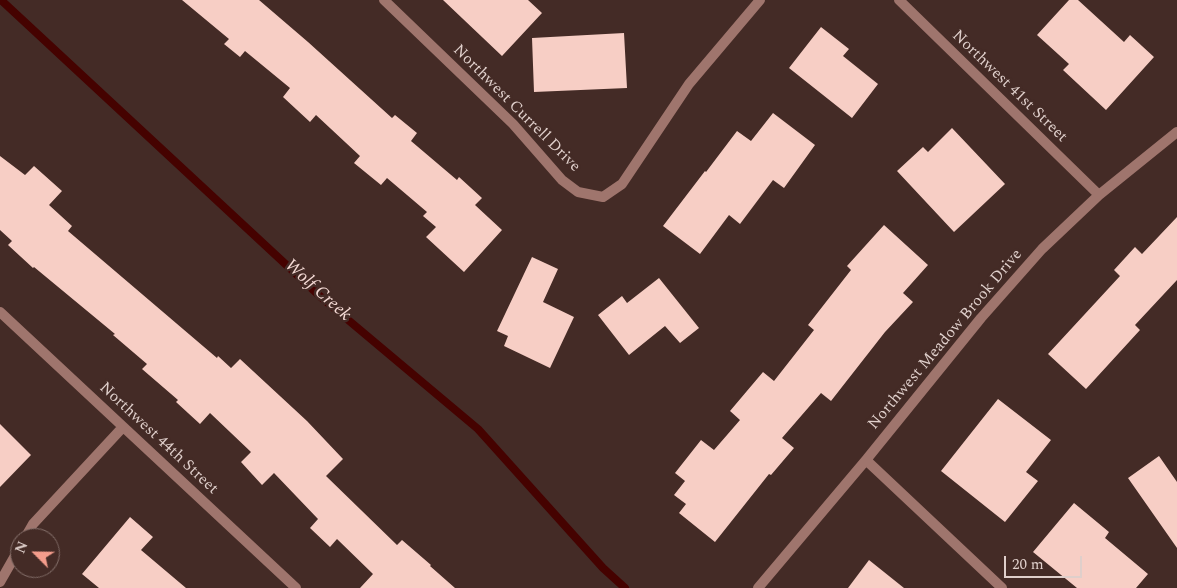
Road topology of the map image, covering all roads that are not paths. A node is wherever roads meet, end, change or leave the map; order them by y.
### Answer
1 (384, 0) edge
2 (760, 0) edge
3 (899, 0) edge
4 (1177, 132) edge
5 (1099, 195) junction
6 (0, 312) edge
7 (123, 427) junction
8 (866, 460) junction
9 (31, 528) edge
10 (10, 564) edge
11 (0, 582) edge
12 (296, 588) edge
13 (758, 588) edge
14 (1002, 588) edge

1 - 2 street, Northwest Currell Drive
3 - 5 street, Northwest 41st Street
4 - 5 street, Northwest Meadow Brook Drive
5 - 8 street, Northwest Meadow Brook Drive
6 - 7 street, Northwest 44th Street
7 - 9 street
7 - 12 street, Northwest 44th Street
8 - 13 street, Northwest Meadow Brook Drive
8 - 14 street
10 - 11 street

